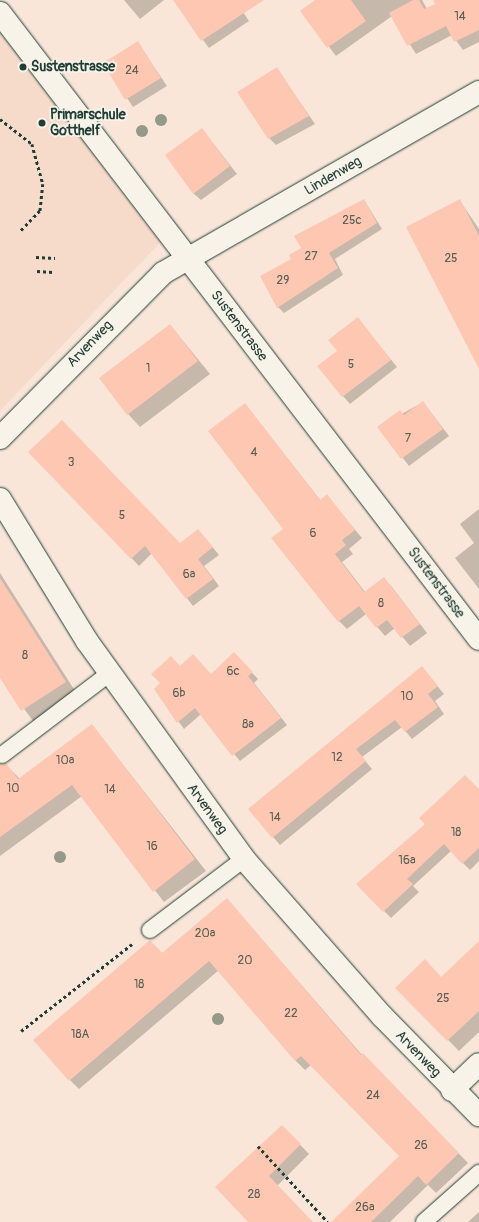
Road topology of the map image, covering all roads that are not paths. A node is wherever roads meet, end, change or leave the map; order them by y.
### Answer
1 (0, 13) edge
2 (479, 92) edge
3 (186, 257) junction
4 (0, 438) edge
5 (0, 499) edge
6 (479, 639) edge
7 (110, 673) junction
8 (2, 755) dead end
9 (244, 859) junction
10 (150, 930) road end
11 (479, 1064) edge
12 (452, 1090) junction
13 (479, 1116) edge
14 (479, 1173) edge
15 (424, 1222) edge

1 - 3 street, Sustenstrasse
2 - 3 street, Lindenweg
3 - 4 street, Arvenweg
3 - 6 street, Sustenstrasse
5 - 7 street, Arvenweg
7 - 8 lane
7 - 9 street, Arvenweg
9 - 10 lane
9 - 12 street, Arvenweg
11 - 12 street, Arvenweg
12 - 13 street, Arvenweg
14 - 15 lane

